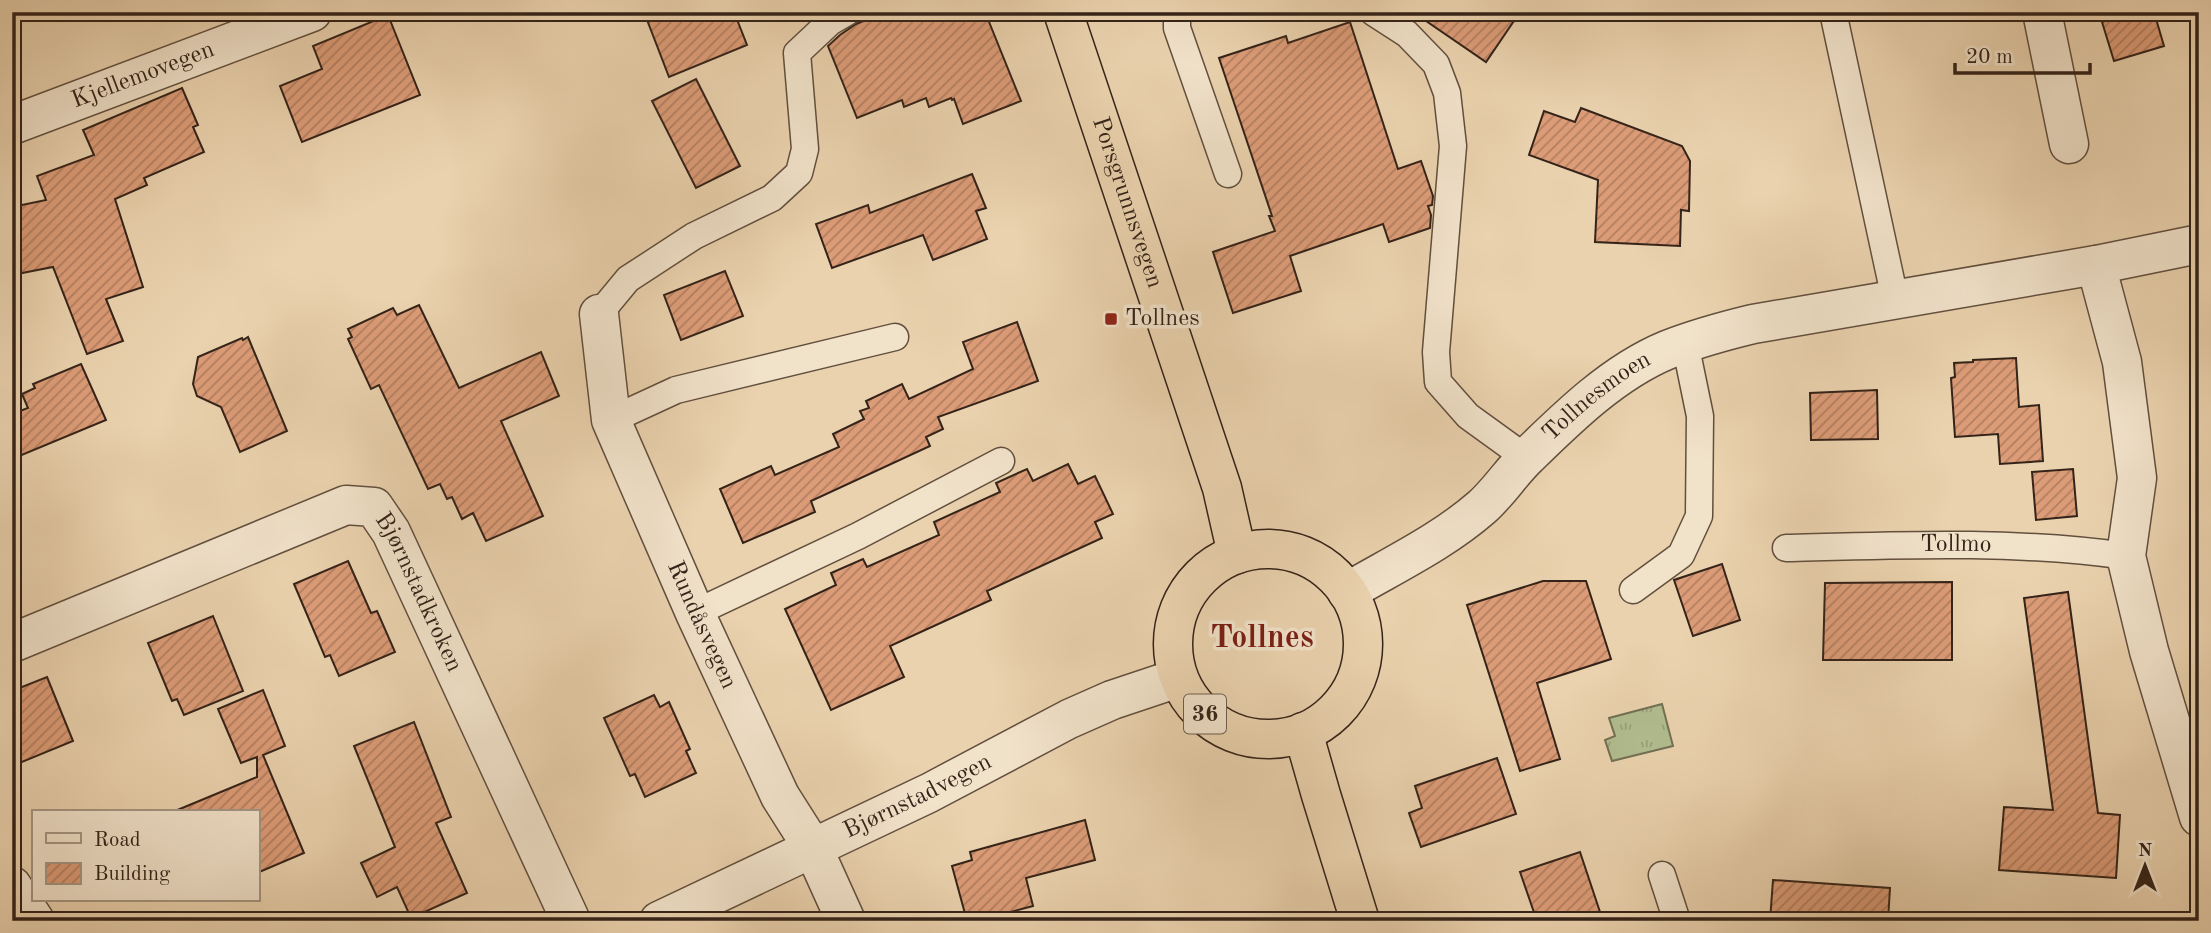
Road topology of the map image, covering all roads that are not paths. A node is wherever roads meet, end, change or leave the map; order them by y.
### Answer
1 (312, 12) edge
2 (846, 12) edge
3 (1063, 12) edge
4 (1177, 12) edge
5 (1373, 12) edge
6 (1833, 12) edge
7 (2042, 12) edge
8 (12, 125) edge
9 (2069, 144) dead end
10 (1228, 174) dead end
11 (2199, 244) edge
12 (2096, 265) junction
13 (1895, 299) junction
14 (598, 314) joint
15 (895, 337) dead end
16 (1685, 343) junction
17 (611, 420) junction
18 (1526, 457) junction
19 (1001, 460) dead end
20 (1786, 548) dead end
21 (1237, 554) junction
22 (2126, 556) junction
23 (1633, 590) dead end
24 (1348, 592) junction
25 (695, 614) junction
26 (12, 643) edge
27 (1178, 678) junction
28 (1303, 732) junction
29 (2199, 817) edge
30 (813, 848) junction
31 (1662, 875) dead end
32 (12, 886) edge
33 (35, 921) edge
34 (571, 921) edge
35 (659, 921) edge
36 (846, 921) edge
37 (1360, 921) edge
38 (1677, 921) edge

1 - 8 street, Kjellemovegen
2 - 14 lane
3 - 21 highway, Porsgrunnsvegen
4 - 10 lane
5 - 18 lane
6 - 13 lane
7 - 9 street
11 - 12 street, Tollnesmoen
12 - 13 street, Tollnesmoen
12 - 22 street
13 - 16 street, Tollnesmoen
14 - 17 street, Rundåsvegen
15 - 17 lane
16 - 18 street, Tollnesmoen
16 - 23 lane
17 - 25 street, Rundåsvegen
18 - 24 street, Tollnesmoen
19 - 25 lane
20 - 22 lane, Tollmo
21 - 24 highway, 36
21 - 27 highway, 36
22 - 29 street
24 - 28 highway, 36
25 - 30 street, Rundåsvegen
26 - 34 street, Bjørnstadkroken
27 - 28 highway, 36
27 - 30 street, Bjørnstadvegen
28 - 37 highway
30 - 35 street, Bjørnstadvegen
30 - 36 street, Rundåsvegen
31 - 38 lane
32 - 33 street

